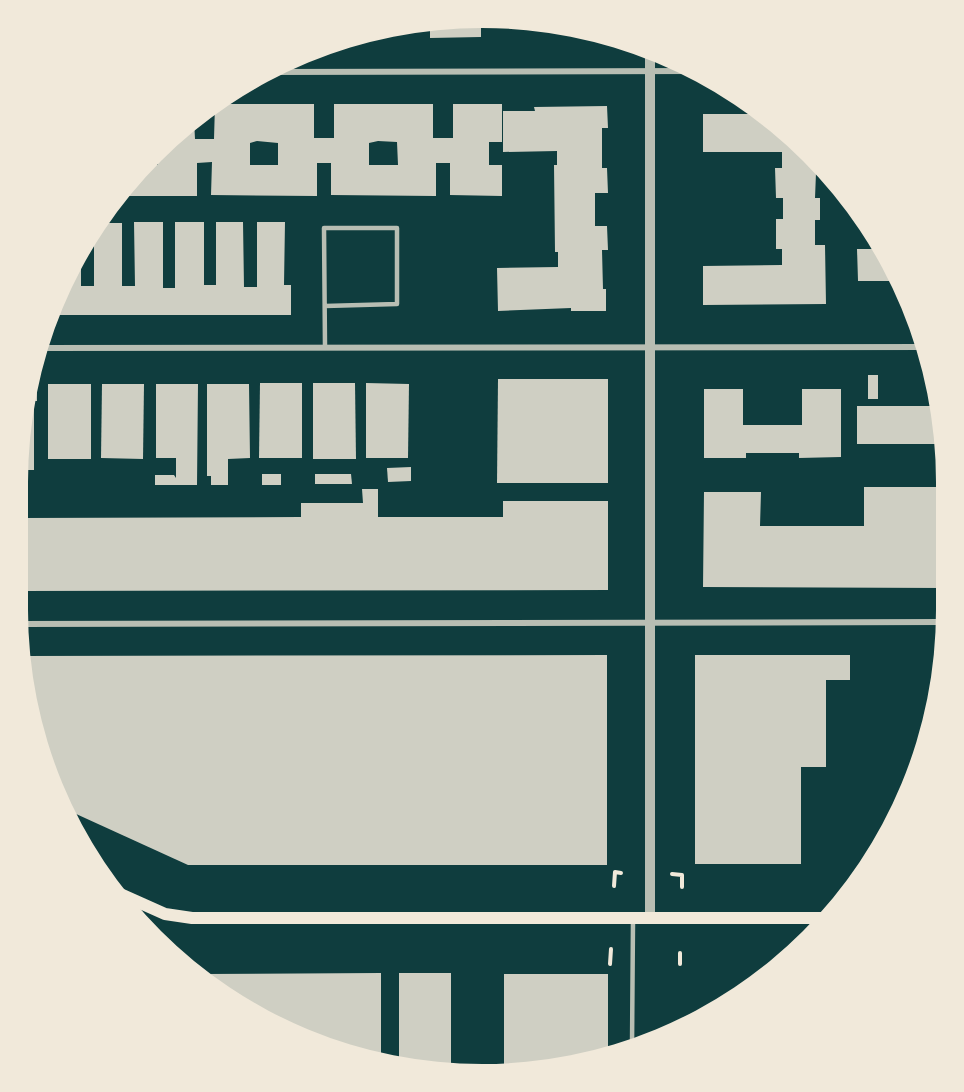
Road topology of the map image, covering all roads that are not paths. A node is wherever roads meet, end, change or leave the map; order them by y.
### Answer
1 (650, 61) edge
2 (675, 71) edge
3 (288, 72) edge
4 (650, 72) junction
5 (325, 306) junction
6 (325, 347) junction
7 (650, 347) junction
8 (914, 347) edge
9 (49, 348) edge
10 (651, 622) junction
11 (936, 622) edge
12 (28, 624) edge
13 (133, 900) edge
14 (633, 918) junction
15 (650, 918) junction
16 (815, 918) edge
17 (632, 1038) edge

1 - 4 street
2 - 4 street
3 - 4 street
4 - 7 street
5 - 5 lane
5 - 6 lane
6 - 7 street
6 - 9 street
7 - 8 street
7 - 10 street
10 - 11 street
10 - 12 street
10 - 15 street
13 - 14 main road
14 - 15 main road
14 - 17 lane
15 - 16 main road

